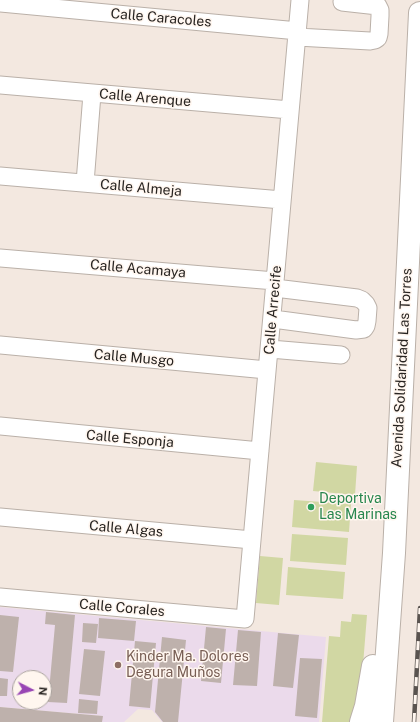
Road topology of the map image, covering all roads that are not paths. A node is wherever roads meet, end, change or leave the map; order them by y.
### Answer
1 (300, 0) edge
2 (342, 2) dead end
3 (0, 3) edge
4 (420, 13) edge
5 (298, 34) junction
6 (0, 86) edge
7 (92, 94) junction
8 (290, 110) junction
9 (0, 176) edge
10 (85, 183) junction
11 (282, 200) junction
12 (408, 242) junction
13 (0, 258) edge
14 (275, 284) junction
15 (420, 286) edge
16 (273, 319) junction
17 (0, 345) edge
18 (270, 349) junction
19 (341, 355) dead end
20 (267, 370) junction
21 (0, 426) edge
22 (260, 451) junction
23 (0, 517) edge
24 (252, 540) junction
25 (394, 553) junction
26 (0, 596) edge
27 (245, 619) joint
28 (361, 722) edge
29 (382, 722) edge

1 - 5 street, Calle Arrecife
2 - 5 street, Calle Caracoles
3 - 5 street, Calle Caracoles
4 - 12 main road, Avenida Solidaridad Las Torres
5 - 8 street, Calle Arrecife
6 - 7 street, Calle Arenque
7 - 8 street, Calle Arenque
7 - 10 street
8 - 11 street, Calle Arrecife
9 - 10 street, Calle Almeja
10 - 11 street, Calle Almeja
11 - 14 street, Calle Arrecife
12 - 15 main road
12 - 25 main road, Avenida Solidaridad Las Torres
13 - 14 street, Calle Acamaya
14 - 16 street, Calle Arrecife
14 - 16 street, Calle Acamaya
16 - 18 street, Calle Arrecife
17 - 20 street, Calle Musgo
18 - 19 street
18 - 20 street, Calle Arrecife
20 - 22 street, Calle Arrecife
21 - 22 street, Calle Esponja
22 - 24 street, Calle Arrecife
23 - 24 street, Calle Algas
24 - 27 street, Calle Arrecife
25 - 28 main road
25 - 29 main road, Avenida Solidaridad Las Torres
26 - 27 street, Calle Corales

